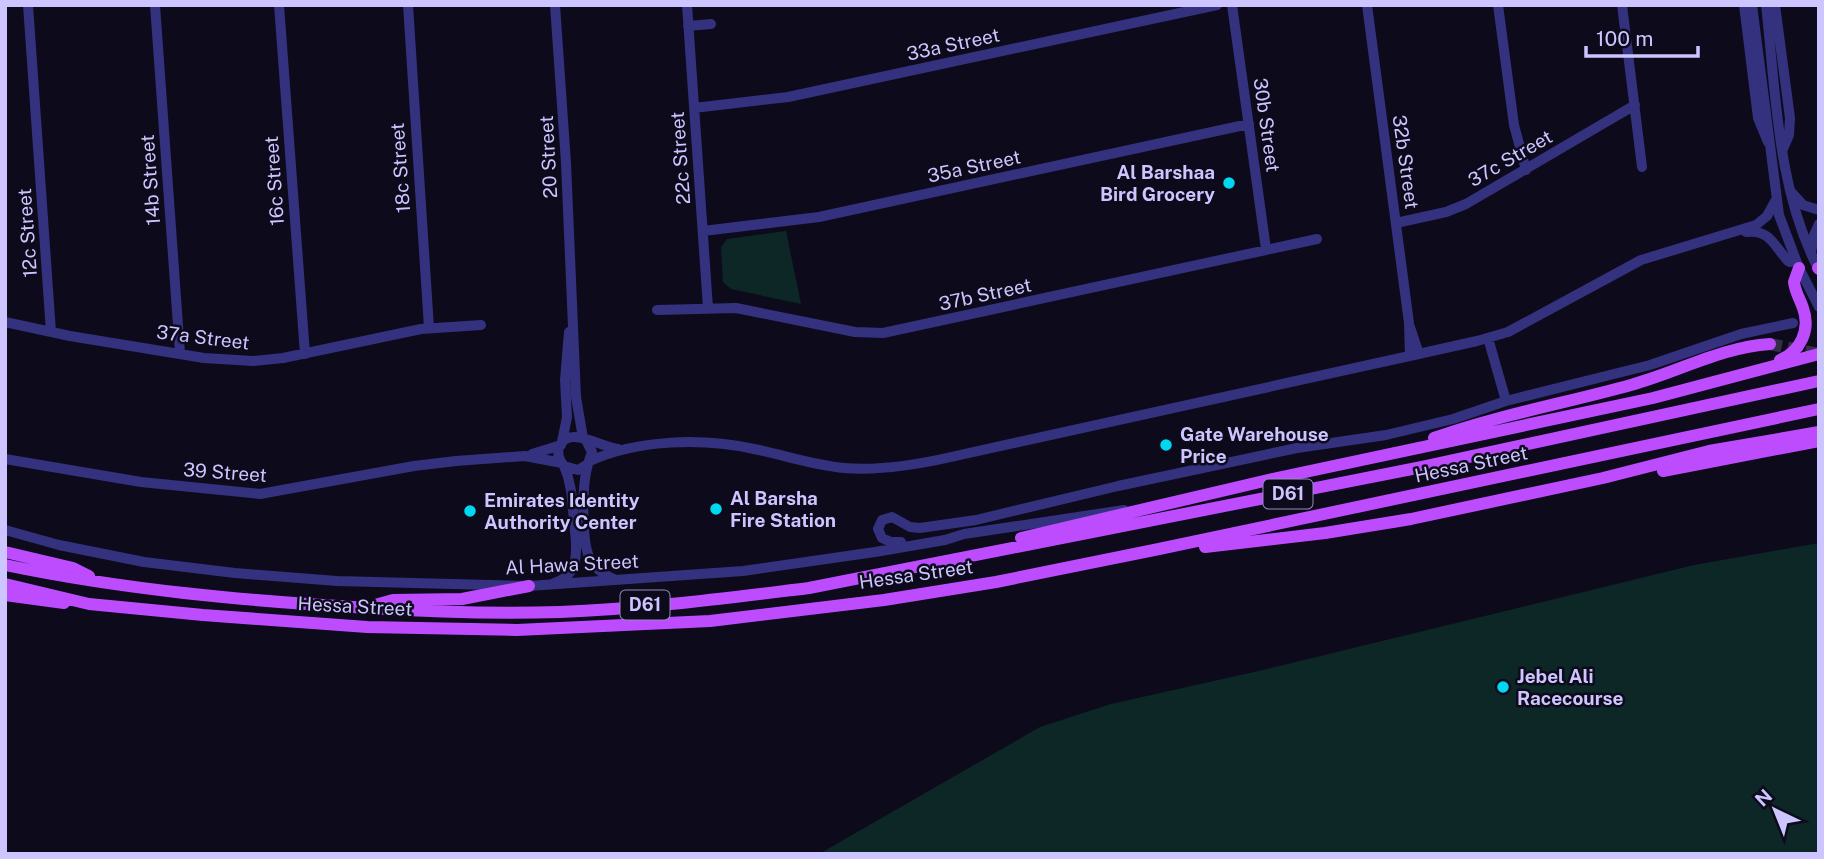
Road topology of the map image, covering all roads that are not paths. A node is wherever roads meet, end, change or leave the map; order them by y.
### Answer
1 (28, 5) edge
2 (155, 5) edge
3 (279, 5) edge
4 (408, 5) edge
5 (555, 5) edge
6 (687, 5) edge
7 (1217, 5) edge
8 (1232, 5) edge
9 (1367, 5) edge
10 (1498, 5) edge
11 (1622, 5) edge
12 (1744, 5) edge
13 (1752, 5) edge
14 (1766, 5) edge
15 (1775, 5) edge
16 (711, 24) dead end
17 (688, 26) junction
18 (1634, 105) junction
19 (694, 108) junction
20 (1249, 124) junction
21 (1770, 145) junction
22 (1783, 149) junction
23 (1642, 167) dead end
24 (1526, 170) junction
25 (1790, 191) junction
26 (1777, 198) junction
27 (1819, 211) edge
28 (1396, 223) junction
29 (1819, 224) edge
30 (703, 231) junction
31 (1721, 236) junction
32 (1317, 239) dead end
33 (1266, 249) junction
34 (1811, 254) junction
35 (1797, 264) junction
36 (1818, 269) edge
37 (571, 307) junction
38 (1819, 307) edge
39 (708, 308) junction
40 (657, 310) dead end
41 (5, 322) edge
42 (1793, 323) dead end
43 (481, 324) dead end
44 (429, 328) junction
45 (51, 332) junction
46 (1488, 338) junction
47 (1770, 344) tunnel mouth
48 (180, 353) junction
49 (305, 354) junction
50 (1819, 354) edge
51 (1414, 355) junction
52 (1754, 371) junction
53 (1819, 381) edge
54 (1506, 401) junction
55 (1819, 411) edge
56 (1819, 432) edge
57 (585, 439) junction
58 (1819, 441) edge
59 (561, 444) junction
60 (621, 450) junction
61 (1710, 451) junction
62 (1395, 453) junction
63 (525, 456) junction
64 (5, 459) edge
65 (589, 463) junction
66 (563, 465) junction
67 (1603, 478) junction
68 (1139, 512) junction
69 (5, 530) edge
70 (964, 534) junction
71 (1159, 550) junction
72 (5, 552) edge
73 (5, 565) edge
74 (918, 566) junction
75 (616, 580) junction
76 (94, 581) junction
77 (5, 584) edge
78 (535, 586) junction
79 (5, 595) edge
80 (89, 604) junction
81 (369, 608) junction

1 - 45 street, 12c Street
2 - 48 street, 14b Street
3 - 49 street, 16c Street
4 - 44 street, 18c Street
5 - 37 street, 20 Street
6 - 17 street, 22c Street
7 - 19 street, 33a Street
8 - 20 street, 30b Street
9 - 28 street, 32b Street
10 - 24 street
11 - 18 street
12 - 21 street
13 - 21 street
14 - 22 street
15 - 22 street
16 - 17 street
17 - 19 street, 22c Street
18 - 23 street
18 - 24 street, 37c Street
19 - 30 street, 22c Street
20 - 30 street, 35a Street
20 - 33 street, 30b Street
21 - 26 street
22 - 25 street
24 - 28 street, 37c Street
25 - 27 street
25 - 34 street
26 - 31 street
26 - 35 street
28 - 51 street, 32b Street
29 - 34 street
30 - 39 street, 22c Street
31 - 35 street
31 - 46 street
32 - 33 street, 37b Street
33 - 39 street, 37b Street
34 - 36 street
35 - 38 street
35 - 52 main road
37 - 57 street, 20 Street
37 - 59 street, 20 Street
39 - 40 street, 37b Street
41 - 45 street, 37a Street
42 - 54 street
43 - 44 street, 37a Street
44 - 49 street, 37a Street
45 - 48 street, 37a Street
46 - 51 street
46 - 54 street
47 - 62 main road
48 - 49 street, 37a Street
50 - 52 main road
51 - 60 street
52 - 62 main road, D61
53 - 74 main road, Hessa Street / D61
54 - 70 street, Hessa Street
55 - 61 main road
55 - 71 main road, Hessa Street / D61
56 - 61 main road
57 - 59 street
57 - 60 street
57 - 65 street
58 - 67 main road
59 - 63 street, 39 Street
59 - 66 street
60 - 65 street
61 - 67 main road
62 - 68 main road, Hessa Street / D61
63 - 64 street, 39 Street
63 - 66 street, 39 Street
65 - 66 street
65 - 75 street
66 - 78 street
67 - 71 main road
68 - 70 street, Al Hawa Street
68 - 74 main road, Hessa Street / D61
69 - 78 street, Al Hawa Street
70 - 75 street, Al Hawa Street
71 - 80 main road, Hessa Street / D61
72 - 76 main road
73 - 76 main road, Hessa Street / D61
74 - 81 main road, Hessa Street / D61
75 - 78 street, Al Hawa Street
76 - 81 main road, Hessa Street / D61
77 - 80 main road, Hessa Street / D61
78 - 81 main road
79 - 80 main road

